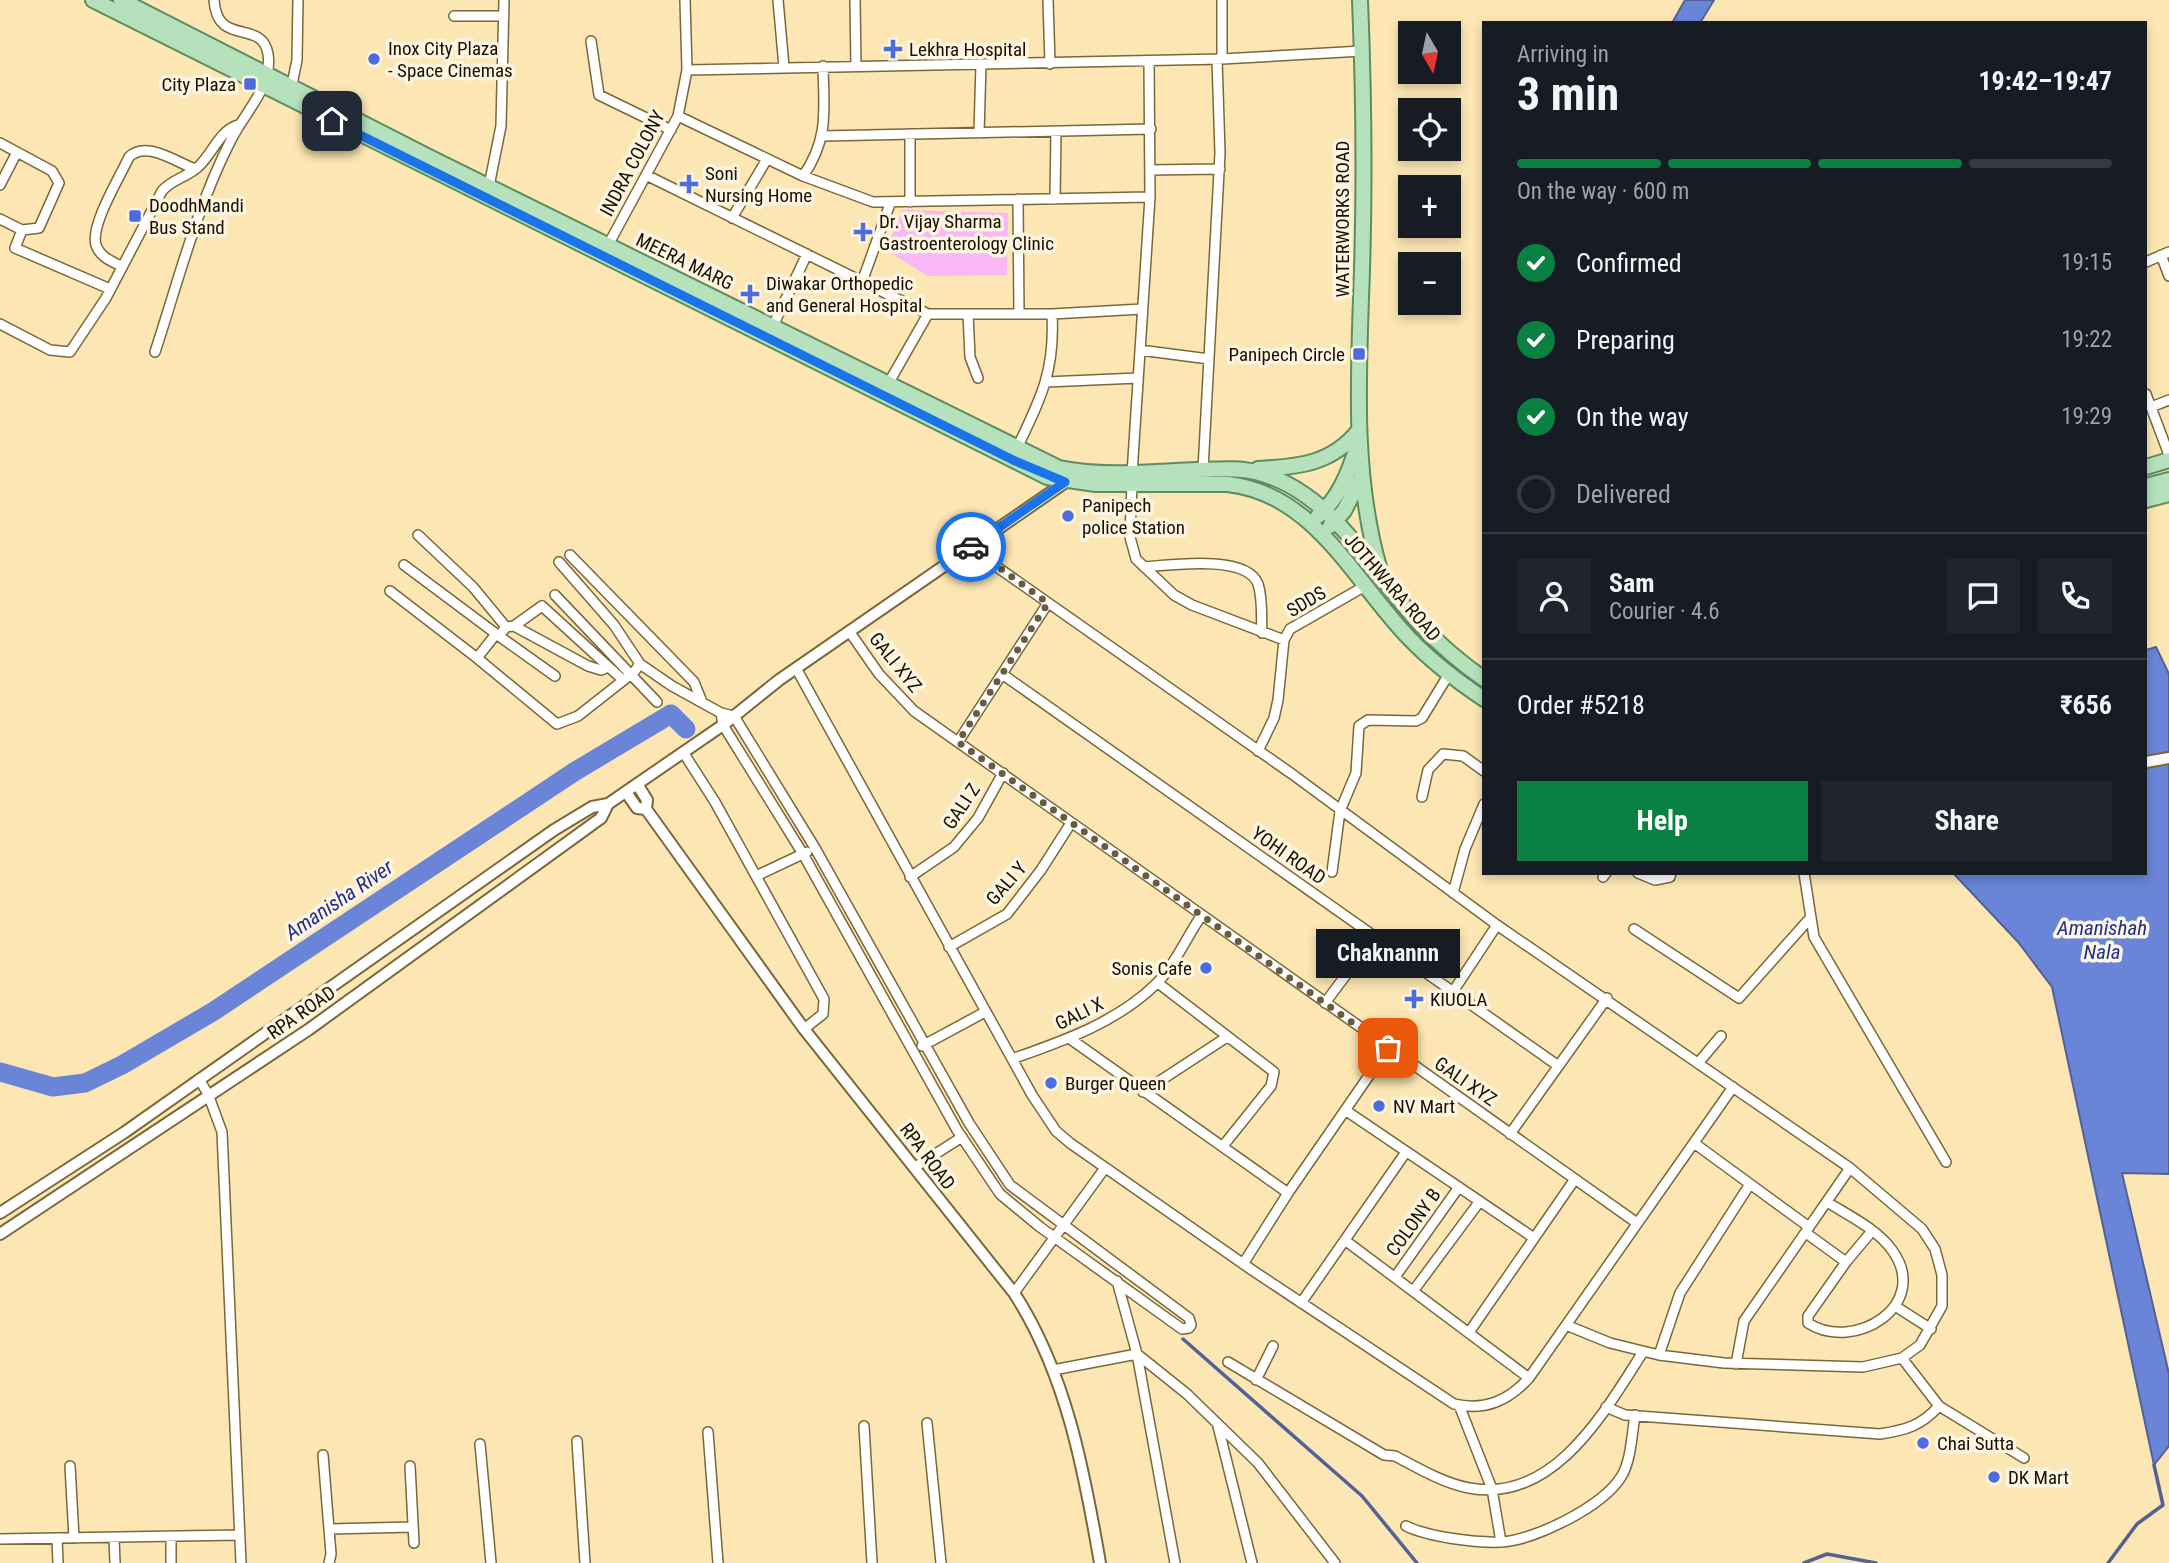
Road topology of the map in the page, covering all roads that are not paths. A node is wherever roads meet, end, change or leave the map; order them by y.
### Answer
1 (93, 0) edge
2 (121, 0) edge
3 (215, 0) edge
4 (298, 0) edge
5 (504, 0) edge
6 (685, 0) edge
7 (778, 0) edge
8 (855, 0) edge
9 (1048, 0) edge
10 (1222, 0) edge
11 (1360, 0) edge
12 (454, 16) dead end
13 (504, 16) junction
14 (591, 41) dead end
15 (1362, 51) junction
16 (1220, 59) junction
17 (1149, 61) junction
18 (981, 64) junction
19 (1050, 64) junction
20 (856, 65) junction
21 (823, 66) junction
22 (784, 67) junction
23 (687, 70) junction
24 (266, 80) junction
25 (290, 92) junction
26 (678, 116) junction
27 (240, 125) junction
28 (1151, 129) junction
29 (671, 130) junction
30 (1056, 131) junction
31 (979, 133) junction
32 (910, 134) junction
33 (823, 136) junction
34 (0, 143) edge
35 (17, 152) junction
36 (767, 159) junction
37 (195, 169) junction
38 (1220, 169) junction
39 (1150, 170) junction
40 (646, 175) junction
41 (803, 176) junction
42 (0, 185) edge
43 (489, 186) junction
44 (1150, 197) junction
45 (1055, 199) junction
46 (1018, 200) junction
47 (910, 202) junction
48 (890, 204) junction
49 (732, 218) junction
50 (0, 219) edge
51 (22, 230) junction
52 (606, 250) junction
53 (2165, 253) edge
54 (807, 254) junction
55 (2147, 262) edge
56 (121, 266) junction
57 (2169, 276) edge
58 (862, 282) junction
59 (110, 289) junction
60 (1142, 309) junction
61 (928, 314) junction
62 (968, 314) junction
63 (1019, 314) junction
64 (1052, 314) junction
65 (0, 324) edge
66 (773, 326) junction
67 (1140, 350) junction
68 (155, 352) dead end
69 (1209, 359) junction
70 (978, 378) dead end
71 (1138, 378) junction
72 (1046, 382) junction
73 (888, 384) junction
74 (2147, 397) edge
75 (2169, 400) edge
76 (2151, 407) junction
77 (1359, 434) junction
78 (1017, 448) junction
79 (2169, 458) edge
80 (2147, 467) edge
81 (1203, 470) junction
82 (1242, 470) junction
83 (1082, 472) junction
84 (1362, 475) junction
85 (1132, 479) junction
86 (2169, 481) edge
87 (1065, 482) junction
88 (2147, 486) edge
89 (2169, 494) edge
90 (2147, 500) edge
91 (1330, 516) junction
92 (1311, 522) junction
93 (1322, 535) junction
94 (418, 536) dead end
95 (970, 548) junction
96 (570, 555) dead end
97 (559, 562) dead end
98 (404, 565) dead end
99 (1144, 567) junction
100 (1381, 574) junction
101 (1365, 586) junction
102 (390, 591) dead end
103 (555, 595) dead end
104 (1048, 603) junction
105 (510, 626) junction
106 (849, 631) junction
107 (1262, 633) junction
108 (497, 635) junction
109 (1283, 640) junction
110 (477, 658) junction
111 (640, 664) junction
112 (608, 667) junction
113 (796, 668) junction
114 (1002, 674) junction
115 (1449, 674) junction
116 (555, 676) dead end
117 (627, 677) junction
118 (1482, 677) edge
119 (1482, 698) edge
120 (657, 702) dead end
121 (702, 702) junction
122 (734, 716) junction
123 (722, 719) junction
124 (958, 742) junction
125 (1258, 751) junction
126 (683, 752) junction
127 (2169, 758) edge
128 (2147, 762) edge
129 (1482, 770) edge
130 (1003, 773) junction
131 (637, 784) junction
132 (626, 792) junction
133 (1422, 797) dead end
134 (608, 804) junction
135 (646, 809) junction
136 (1482, 809) edge
137 (1340, 811) junction
138 (1071, 823) junction
139 (815, 848) junction
140 (803, 854) junction
141 (1332, 873) dead end
142 (1643, 875) edge
143 (1670, 875) edge
144 (1804, 875) edge
145 (756, 876) junction
146 (910, 877) junction
147 (1453, 893) junction
148 (1201, 916) junction
149 (1811, 918) junction
150 (1497, 925) junction
151 (1634, 929) dead end
152 (1375, 936) junction
153 (949, 947) junction
154 (1158, 983) junction
155 (1454, 990) junction
156 (1607, 998) junction
157 (1325, 1003) junction
158 (985, 1012) junction
159 (804, 1029) junction
160 (1721, 1035) dead end
161 (1227, 1037) junction
162 (1069, 1038) junction
163 (925, 1045) junction
164 (1388, 1048) junction
165 (914, 1051) junction
166 (1012, 1059) junction
167 (1699, 1062) junction
168 (1557, 1065) junction
169 (199, 1079) junction
170 (1733, 1087) junction
171 (1143, 1091) junction
172 (208, 1094) junction
173 (1345, 1110) junction
174 (1510, 1134) junction
175 (962, 1137) junction
176 (1694, 1143) junction
177 (1223, 1146) junction
178 (1406, 1152) junction
179 (1946, 1162) dead end
180 (915, 1167) junction
181 (1105, 1168) junction
182 (1850, 1168) junction
183 (1000, 1172) junction
184 (1574, 1179) junction
185 (989, 1180) junction
186 (1750, 1184) junction
187 (1459, 1187) junction
188 (1288, 1193) junction
189 (1480, 1201) junction
190 (1827, 1202) junction
191 (0, 1213) edge
192 (1637, 1223) junction
193 (1064, 1226) junction
194 (1807, 1230) junction
195 (1872, 1231) junction
196 (0, 1234) edge
197 (1056, 1237) junction
198 (1534, 1238) junction
199 (1346, 1241) junction
200 (1113, 1262) junction
201 (1846, 1262) junction
202 (1243, 1264) junction
203 (1395, 1277) junction
204 (1116, 1280) junction
205 (1414, 1290) junction
206 (1014, 1293) junction
207 (1301, 1303) junction
208 (1895, 1306) junction
209 (1566, 1325) junction
210 (1931, 1329) junction
211 (1470, 1331) junction
212 (1273, 1346) dead end
213 (1643, 1352) junction
214 (1137, 1354) junction
215 (1659, 1355) junction
216 (1902, 1358) junction
217 (1228, 1362) dead end
218 (1735, 1364) junction
219 (1053, 1370) junction
220 (1529, 1378) junction
221 (1256, 1380) junction
222 (1459, 1405) junction
223 (1939, 1406) junction
224 (1606, 1407) junction
225 (1635, 1415) junction
226 (927, 1423) dead end
227 (1217, 1425) junction
228 (864, 1426) dead end
229 (708, 1432) dead end
230 (576, 1441) dead end
231 (480, 1444) dead end
232 (323, 1455) dead end
233 (2024, 1458) dead end
234 (70, 1466) dead end
235 (410, 1466) dead end
236 (1492, 1489) junction
237 (1406, 1526) dead end
238 (413, 1527) junction
239 (329, 1529) junction
240 (239, 1535) junction
241 (171, 1537) junction
242 (57, 1538) junction
243 (74, 1538) junction
244 (114, 1538) junction
245 (0, 1539) edge
246 (1501, 1542) junction
247 (414, 1543) dead end
248 (58, 1563) edge
249 (115, 1563) edge
250 (172, 1563) edge
251 (241, 1563) edge
252 (329, 1563) edge
253 (491, 1563) edge
254 (586, 1563) edge
255 (718, 1563) edge
256 (872, 1563) edge
257 (941, 1563) edge
258 (1100, 1563) edge
259 (1175, 1563) edge
260 (1252, 1563) edge
261 (1335, 1563) edge

1 - 24 main road, MEERA MARG
2 - 24 main road, MEERA MARG
3 - 24 street
4 - 25 street
5 - 13 street
6 - 23 street, INDRA COLONY
7 - 22 street
8 - 20 street
9 - 19 street
10 - 16 street
11 - 15 main road, WATERWORKS ROAD
12 - 13 street
13 - 43 street
14 - 29 street
15 - 16 street
15 - 77 main road, WATERWORKS ROAD
16 - 17 street
16 - 38 street
17 - 19 street
17 - 28 street
18 - 19 street
18 - 20 street
18 - 31 street
20 - 21 street
21 - 22 street
21 - 33 street
22 - 23 street
23 - 26 street, INDRA COLONY
24 - 25 main road, MEERA MARG
24 - 27 street
25 - 43 main road, MEERA MARG
25 - 52 main road, MEERA MARG
26 - 29 street, INDRA COLONY
26 - 36 street
27 - 37 street
27 - 68 street
28 - 30 street
28 - 39 street
29 - 40 street, INDRA COLONY
30 - 31 street
30 - 45 street
31 - 32 street
32 - 33 street
32 - 47 street
33 - 41 street
34 - 35 street
35 - 42 street
35 - 51 street
36 - 41 street
36 - 49 street
37 - 56 street
37 - 56 street
38 - 39 street
38 - 69 street
39 - 44 street
40 - 49 street
40 - 52 street, INDRA COLONY
41 - 48 street
43 - 52 main road, MEERA MARG
44 - 45 street
44 - 60 street
45 - 46 street
46 - 47 street
46 - 63 street
47 - 48 street
48 - 58 street
49 - 54 street
50 - 51 street
51 - 59 street
52 - 66 main road, MEERA MARG
52 - 87 main road, MEERA MARG
53 - 55 street
53 - 57 street
54 - 58 street
54 - 66 street
56 - 59 street
58 - 61 street
59 - 65 street
60 - 64 street
60 - 67 street
61 - 62 street
61 - 73 street
62 - 63 street
62 - 70 street
63 - 64 street
64 - 72 street
66 - 73 main road, MEERA MARG
67 - 69 street
67 - 71 street
69 - 81 street
71 - 72 street
71 - 85 street
72 - 78 street
73 - 78 main road, MEERA MARG
74 - 76 street
75 - 76 street
76 - 79 street
77 - 82 main road
77 - 84 main road
77 - 91 main road
78 - 83 main road, MEERA MARG
79 - 80 main road
81 - 82 main road, MEERA MARG
81 - 85 main road, MEERA MARG
82 - 91 main road, MEERA MARG
83 - 85 main road, MEERA MARG
83 - 87 street
84 - 91 main road
84 - 100 main road
85 - 87 main road, MEERA MARG
85 - 92 main road, MEERA MARG
85 - 99 street
86 - 88 main road
87 - 95 street
89 - 90 main road
91 - 92 main road
91 - 93 main road
91 - 100 main road, MEERA MARG
92 - 93 main road, JOTHWARA ROAD
93 - 101 main road, JOTHWARA ROAD
94 - 105 street
95 - 104 street
95 - 106 street
96 - 121 street
97 - 111 street
98 - 108 street
99 - 107 street
99 - 107 street
100 - 118 main road, JOTHWARA ROAD
101 - 109 street, SDDS
101 - 115 main road, JOTHWARA ROAD
102 - 110 street
103 - 117 street
104 - 114 street
104 - 125 street
105 - 108 street
105 - 112 street
105 - 112 street
106 - 113 street
106 - 124 street, GALI XYZ
107 - 109 street
108 - 110 street
108 - 116 street
109 - 125 street, SDDS
110 - 117 street
111 - 117 street
111 - 121 street
112 - 117 street
113 - 122 street
113 - 146 street
114 - 124 street
114 - 152 street, YOHI ROAD
115 - 119 main road, JOTHWARA ROAD
115 - 137 street
117 - 120 street
121 - 123 street
122 - 123 street
122 - 139 street
123 - 126 street
123 - 140 street
124 - 130 street, GALI XYZ
125 - 137 street
126 - 131 street
126 - 145 street
127 - 128 street
129 - 133 street
130 - 138 street, GALI XYZ
130 - 146 street, GALI Z
131 - 132 street
131 - 135 street, RPA ROAD
132 - 134 street
132 - 135 street, RPA ROAD
134 - 169 street
134 - 172 street, RPA ROAD
135 - 159 street, RPA ROAD
136 - 147 street
137 - 141 street
137 - 147 street
138 - 148 street, GALI XYZ
138 - 153 street, GALI Y
139 - 140 street
139 - 163 street
140 - 145 street
140 - 165 street
142 - 143 street
144 - 149 street
145 - 159 street
146 - 153 street
147 - 150 street
148 - 154 street, GALI X
148 - 157 street, GALI XYZ
149 - 151 street
149 - 179 street
150 - 155 street
150 - 156 street
152 - 155 street, YOHI ROAD
152 - 157 street
153 - 158 street
154 - 161 street
154 - 162 street, GALI X
155 - 168 street, YOHI ROAD
156 - 167 street
156 - 168 street
157 - 164 street, GALI XYZ
158 - 163 street
158 - 166 street
159 - 180 street, RPA ROAD
160 - 167 street
161 - 171 street
161 - 177 street
162 - 166 street, GALI X
162 - 171 street
163 - 165 street
163 - 183 street
164 - 173 street
164 - 174 street, GALI XYZ
165 - 175 street
166 - 181 street
167 - 170 street
168 - 174 street
169 - 172 street
169 - 191 street
170 - 176 street
170 - 182 street
171 - 177 street
172 - 196 street, RPA ROAD
172 - 240 street
173 - 178 street
173 - 188 street
174 - 184 street, GALI XYZ
175 - 180 street
175 - 185 street
176 - 186 street
176 - 192 street
177 - 188 street
178 - 187 street
178 - 199 street
180 - 206 street, RPA ROAD
181 - 193 street
181 - 202 street
182 - 190 street
182 - 210 street
183 - 185 street
183 - 193 street
184 - 192 street, GALI XYZ
184 - 198 street
185 - 197 street
186 - 194 street
186 - 215 street
187 - 189 street
187 - 203 street, COLONY B
188 - 202 street
189 - 198 street
189 - 205 street
190 - 194 street
190 - 195 street
192 - 209 street
193 - 197 street
193 - 200 street
194 - 201 street
194 - 218 street
195 - 201 street
195 - 208 street
197 - 204 street
197 - 206 street
198 - 211 street
199 - 203 street
199 - 207 street
200 - 204 street
200 - 204 street
201 - 208 street
202 - 207 street
203 - 205 street
204 - 214 street
205 - 211 street
206 - 219 street, RPA ROAD
207 - 222 street
208 - 210 street
209 - 213 street
209 - 220 street
210 - 216 street
211 - 220 street
212 - 221 street
213 - 215 street
213 - 224 street
214 - 219 street
214 - 227 street
214 - 259 street
215 - 218 street
216 - 218 street
216 - 223 street
217 - 221 street
219 - 258 street, RPA ROAD
220 - 222 street
221 - 236 street
222 - 236 street
223 - 225 street
223 - 233 street
224 - 225 street
224 - 236 street
225 - 246 street
226 - 257 street
227 - 260 street
227 - 261 street
228 - 256 street
229 - 255 street
230 - 254 street
231 - 253 street
232 - 239 street
234 - 243 street
235 - 238 street
236 - 246 street
237 - 246 street
238 - 239 street
238 - 247 street
239 - 252 street
240 - 241 street
240 - 251 street
241 - 244 street
241 - 250 street
242 - 243 street
242 - 245 street
242 - 248 street
243 - 244 street
244 - 249 street

